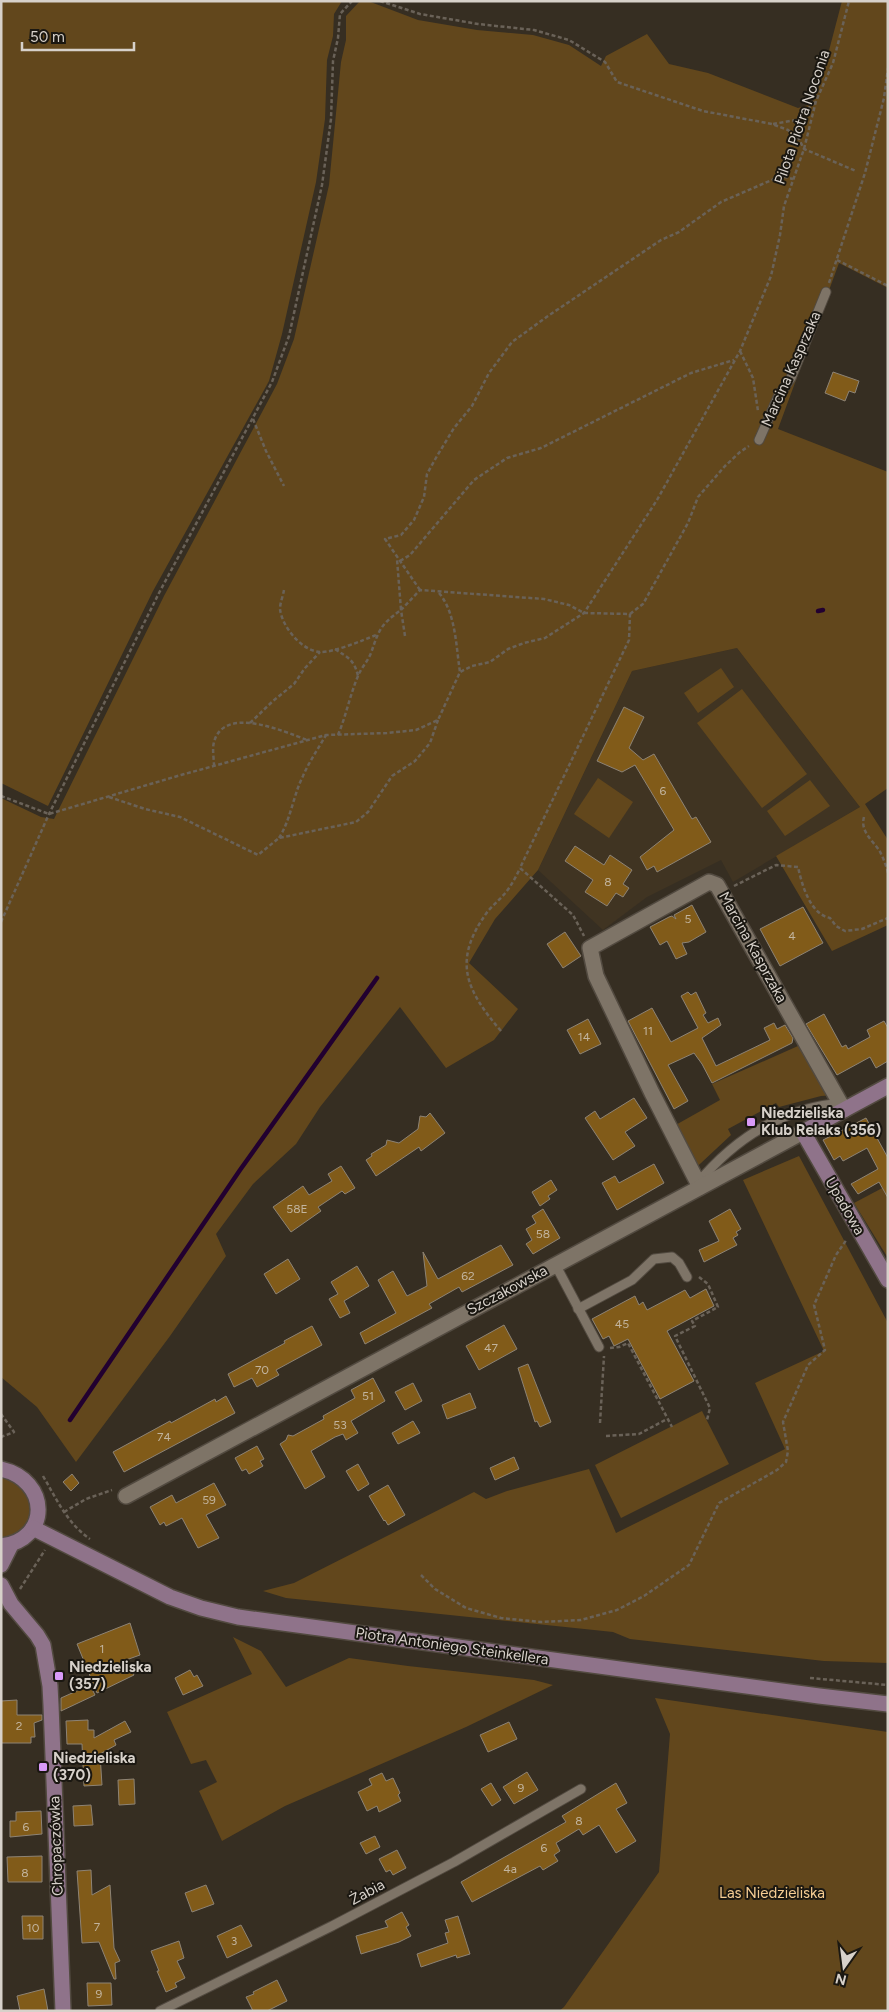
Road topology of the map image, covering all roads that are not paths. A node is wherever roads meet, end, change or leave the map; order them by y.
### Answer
1 (826, 292) road end
2 (759, 440) road end
3 (888, 1086) edge
4 (842, 1106) junction
5 (802, 1132) junction
6 (696, 1187) junction
7 (555, 1264) junction
8 (687, 1276) dead end
9 (888, 1280) edge
10 (578, 1309) junction
11 (602, 1348) road end
12 (1, 1469) edge
13 (126, 1496) dead end
14 (33, 1528) junction
15 (6, 1545) edge
16 (1, 1565) edge
17 (1, 1585) edge
18 (6, 1604) edge
19 (888, 1704) edge
20 (581, 1789) dead end
21 (63, 2011) edge
22 (160, 2011) edge

1 - 2 lane, Marcina Kasprzaka
3 - 4 street, Szczakowska
4 - 5 street, Szczakowska
4 - 6 lane
4 - 6 street, Marcina Kasprzaka
5 - 6 street, Szczakowska
5 - 9 street, Upadowa
6 - 7 street, Szczakowska
7 - 10 lane
7 - 13 street, Szczakowska
8 - 10 lane
10 - 11 lane
12 - 14 street
14 - 15 street
14 - 19 street, Piotra Antoniego Steinkellera
15 - 16 street
17 - 18 street, Chropaczówka
18 - 21 street, Chropaczówka
20 - 22 lane, Żabia

